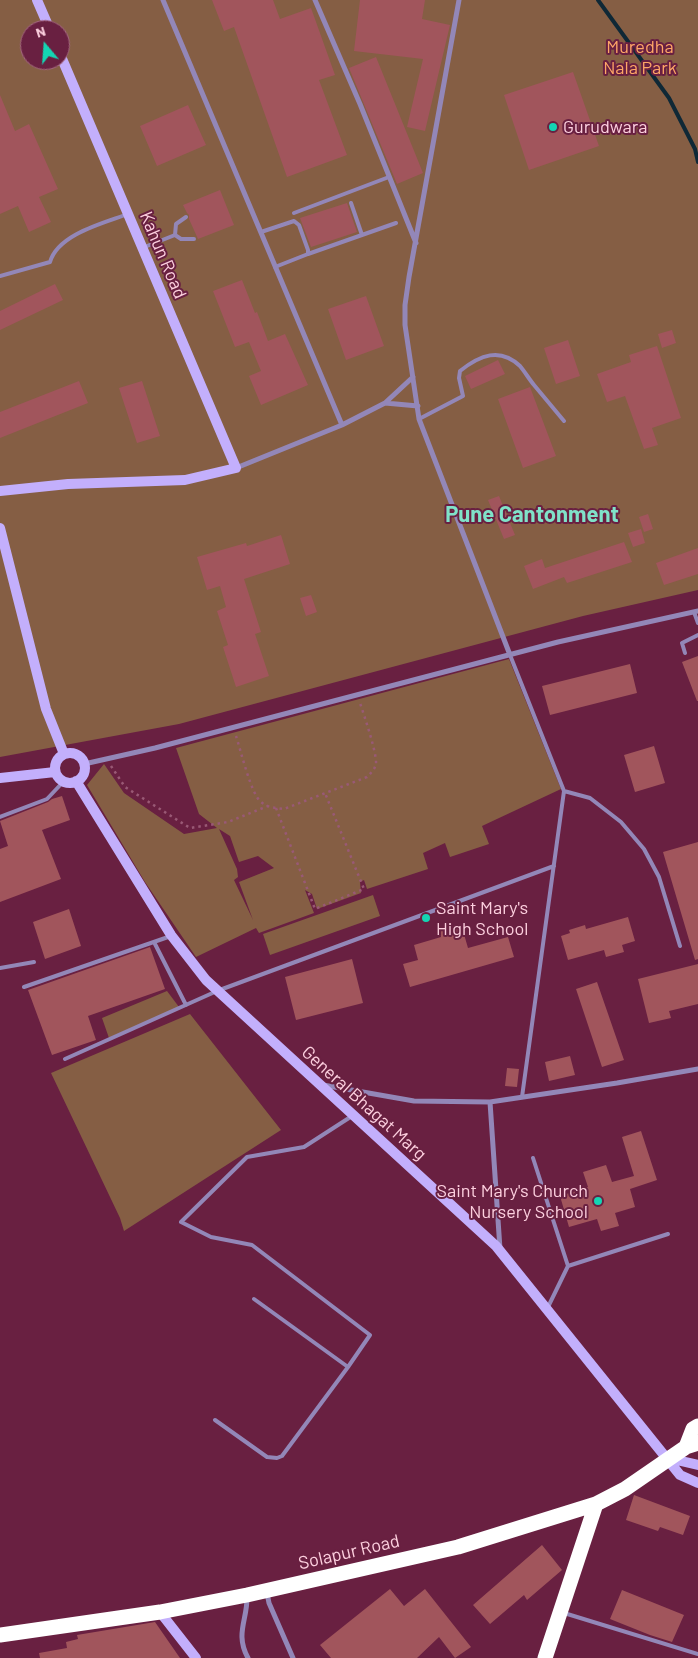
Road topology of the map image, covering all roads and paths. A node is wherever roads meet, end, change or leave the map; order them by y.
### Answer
1 (37, 0) edge
2 (163, 0) edge
3 (315, 0) edge
4 (459, 0) edge
5 (46, 20) edge
6 (67, 70) edge
7 (389, 177) junction
8 (351, 203) dead end
9 (294, 213) dead end
10 (128, 214) junction
11 (186, 217) dead end
12 (396, 224) dead end
13 (261, 232) junction
14 (175, 234) junction
15 (362, 235) junction
16 (194, 238) dead end
17 (416, 244) junction
18 (142, 248) junction
19 (308, 254) junction
20 (275, 267) junction
21 (0, 276) edge
22 (413, 377) junction
23 (386, 403) junction
24 (418, 406) junction
25 (419, 419) junction
26 (564, 421) dead end
27 (342, 425) junction
28 (236, 468) junction
29 (0, 491) edge
30 (0, 528) edge
31 (696, 611) edge
32 (698, 623) edge
33 (698, 635) edge
34 (685, 653) dead end
35 (510, 655) junction
36 (358, 695) junction
37 (233, 727) junction
38 (64, 754) junction
39 (106, 759) junction
40 (84, 764) junction
41 (56, 772) junction
42 (0, 778) edge
43 (64, 782) junction
44 (76, 782) junction
45 (564, 791) junction
46 (324, 793) junction
47 (268, 806) junction
48 (276, 808) junction
49 (0, 817) edge
50 (554, 866) junction
51 (171, 935) junction
52 (154, 942) junction
53 (680, 946) dead end
54 (34, 962) dead end
55 (0, 968) edge
56 (24, 987) dead end
57 (217, 991) junction
58 (186, 1005) junction
59 (65, 1060) dead end
60 (698, 1069) edge
61 (320, 1084) junction
62 (522, 1097) junction
63 (490, 1102) junction
64 (354, 1115) junction
65 (533, 1158) dead end
66 (668, 1234) dead end
67 (500, 1252) junction
68 (568, 1266) junction
69 (254, 1299) dead end
70 (547, 1309) junction
71 (348, 1368) junction
72 (215, 1420) dead end
73 (698, 1426) edge
74 (692, 1445) edge
75 (668, 1458) junction
76 (698, 1465) edge
77 (698, 1483) edge
78 (596, 1504) junction
79 (266, 1590) junction
80 (247, 1595) junction
81 (160, 1612) junction
82 (562, 1613) junction
83 (0, 1635) edge
84 (698, 1654) edge
85 (196, 1658) edge
86 (248, 1658) edge
87 (293, 1658) edge
88 (545, 1658) edge

1 - 5 street
2 - 13 street
3 - 7 street
4 - 17 street
6 - 10 street, Kahun Road
7 - 9 lane
7 - 17 street
8 - 15 lane
10 - 18 street, Kahun Road
10 - 21 lane
11 - 14 lane
12 - 15 lane
13 - 19 lane
13 - 20 street
14 - 16 lane
14 - 18 lane
15 - 19 lane
17 - 22 street
18 - 28 street, Kahun Road
19 - 20 lane
20 - 27 street
22 - 23 street
22 - 24 street
23 - 24 street
23 - 27 street
24 - 25 street
25 - 26 lane
25 - 35 street
27 - 28 street
28 - 29 street
30 - 38 street
31 - 32 lane
31 - 35 street
33 - 34 lane
35 - 36 street
35 - 45 lane
36 - 37 street
36 - 46 path
37 - 39 street
37 - 47 path
38 - 40 street
38 - 41 street
39 - 40 street
39 - 47 path
40 - 44 street
41 - 42 street
41 - 43 street
43 - 44 street
43 - 49 lane
44 - 51 street, General Bhagat Marg
45 - 50 lane
45 - 53 lane
46 - 48 path
46 - 48 path
47 - 48 path
50 - 57 lane
50 - 62 lane
51 - 52 lane
51 - 57 street, General Bhagat Marg
52 - 56 lane
52 - 58 lane
54 - 55 lane
57 - 58 lane
57 - 61 street, General Bhagat Marg
58 - 59 lane
60 - 62 street
61 - 63 street
61 - 64 street, General Bhagat Marg
62 - 63 street
63 - 67 street
64 - 67 street, General Bhagat Marg
64 - 71 lane
65 - 68 lane
66 - 68 lane
67 - 70 street, General Bhagat Marg
68 - 70 lane
69 - 71 lane
70 - 75 street, General Bhagat Marg
71 - 72 lane
73 - 74 highway, Solapur Road
74 - 75 highway, Solapur Road
75 - 76 street
75 - 77 street, General Bhagat Marg
75 - 78 highway, Solapur Road
78 - 79 highway, Solapur Road
78 - 82 highway
79 - 80 highway, Solapur Road
79 - 87 street
80 - 81 highway, Solapur Road
80 - 86 street
81 - 83 highway, Solapur Road
81 - 85 street
82 - 84 lane
82 - 88 highway

